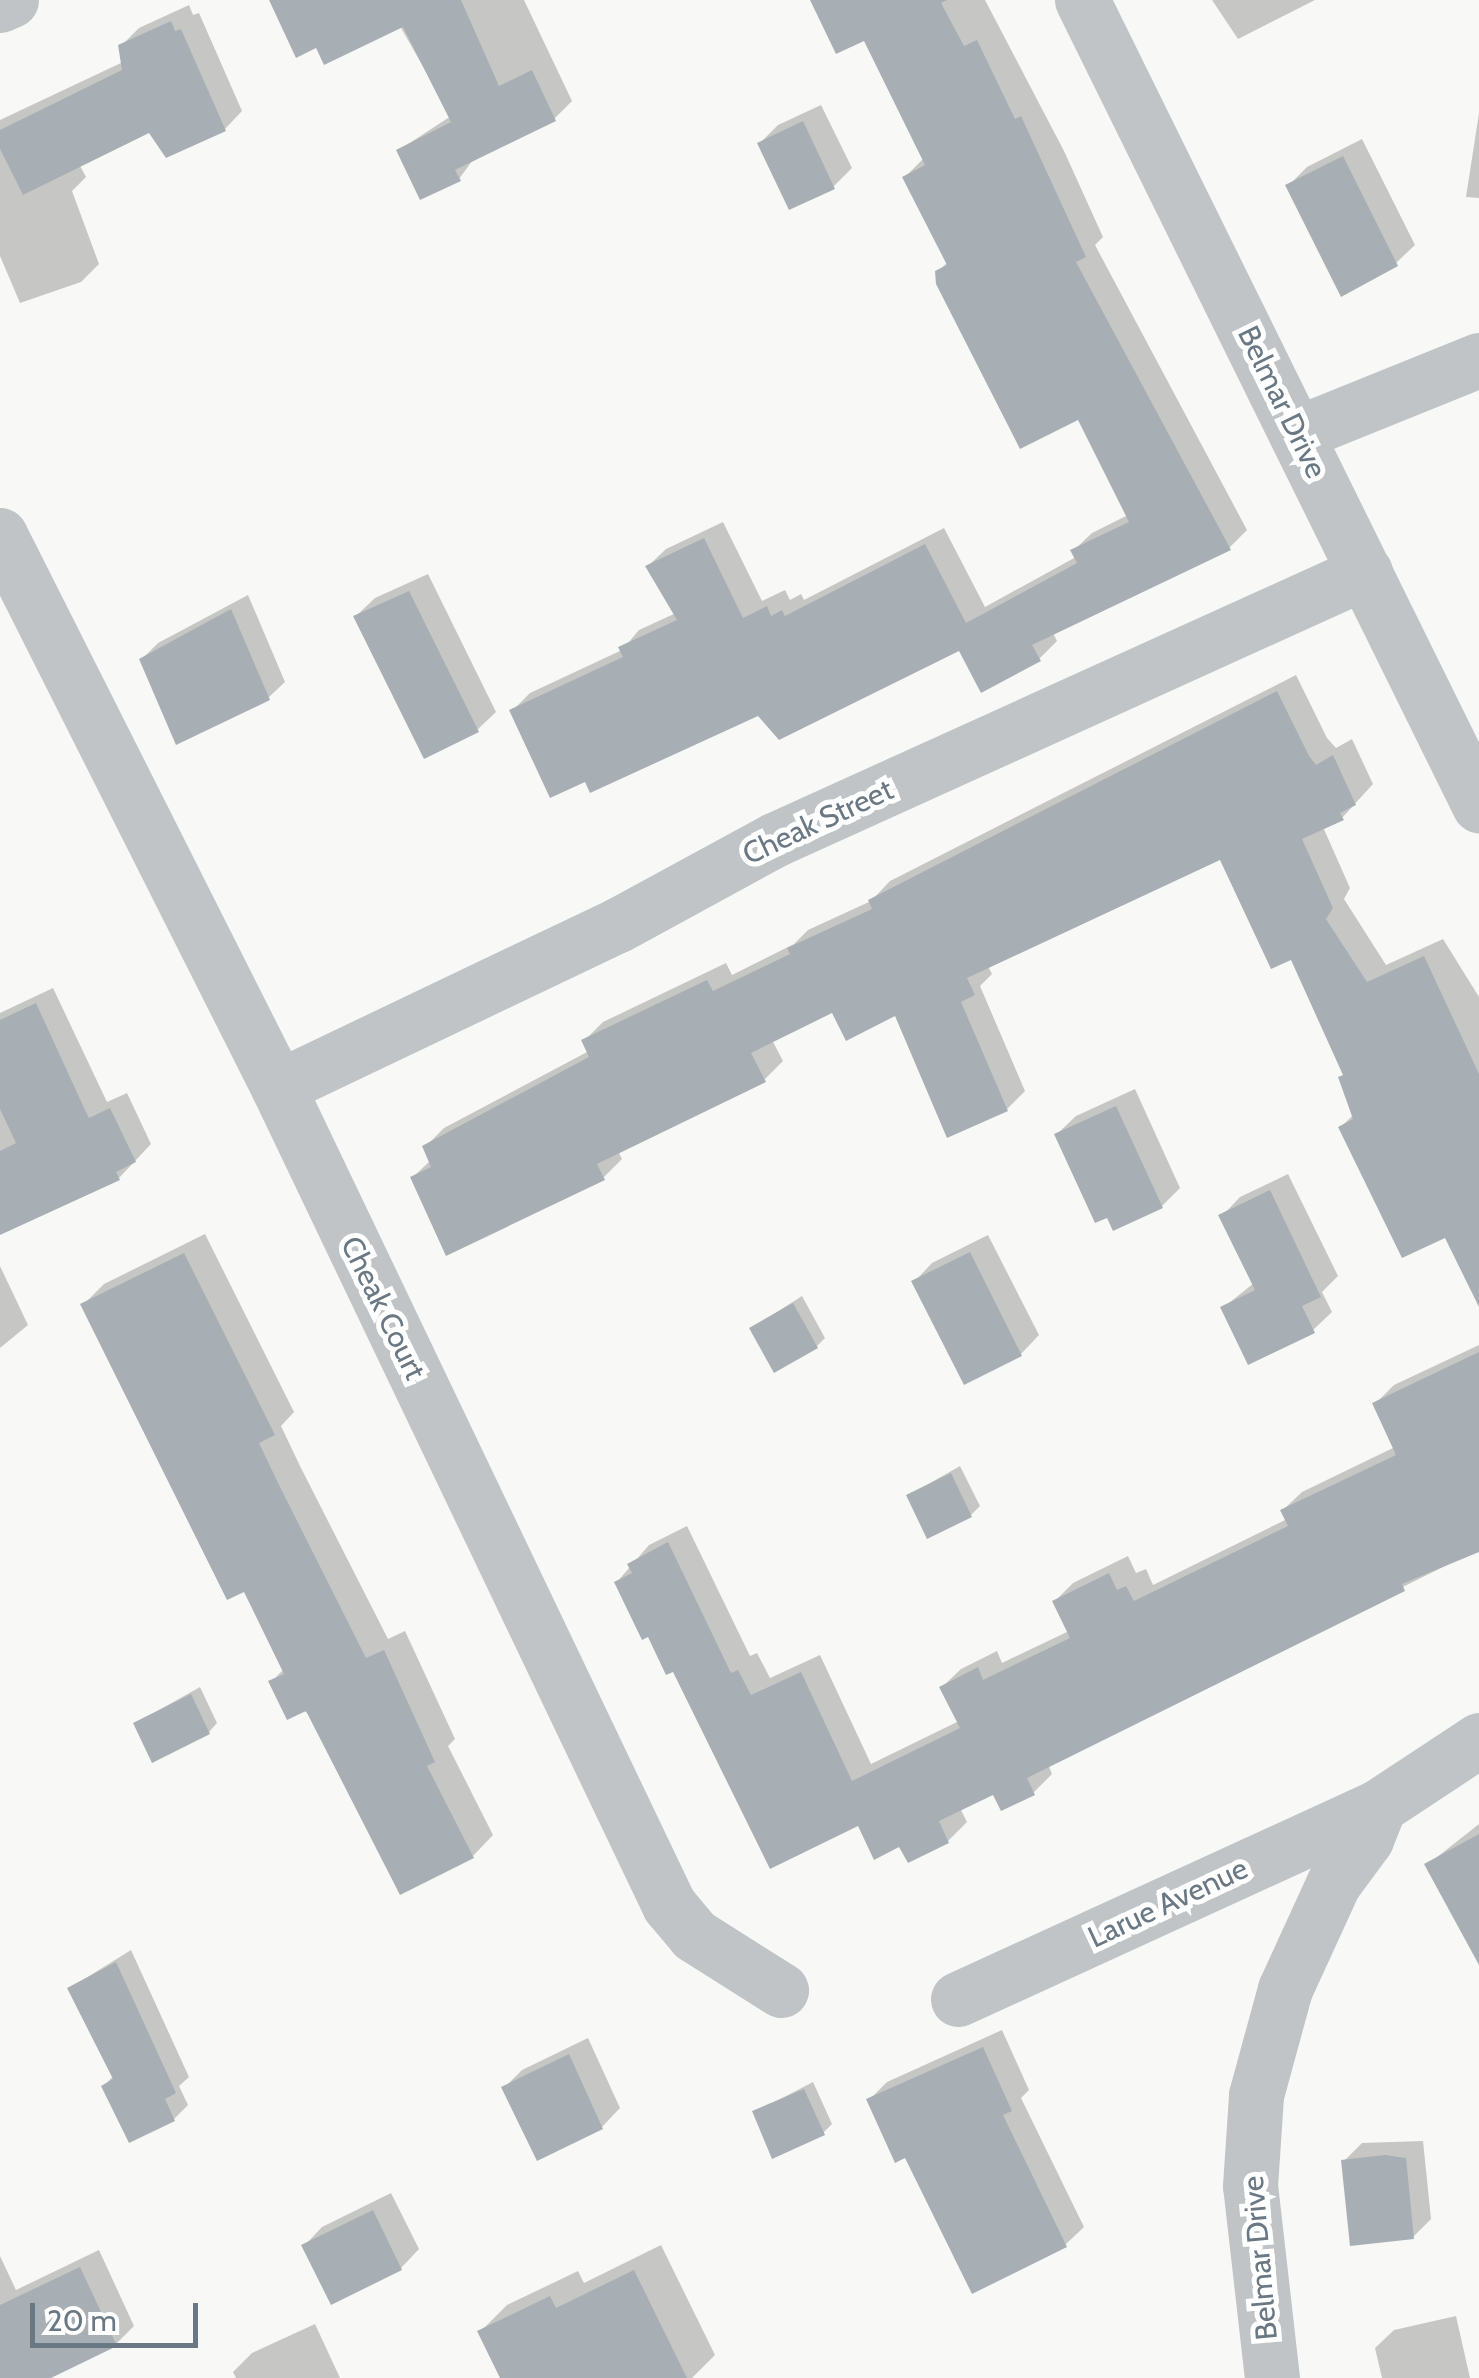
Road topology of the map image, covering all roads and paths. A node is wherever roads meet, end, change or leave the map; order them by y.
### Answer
1 (11, 0) edge
2 (1082, 0) edge
3 (0, 5) edge
4 (1479, 360) edge
5 (1298, 433) junction
6 (0, 535) edge
7 (1365, 572) junction
8 (14, 595) edge
9 (1479, 805) edge
10 (278, 1087) junction
11 (1479, 1740) edge
12 (1378, 1806) junction
13 (782, 1990) dead end
14 (958, 1999) dead end
15 (1272, 2378) edge

1 - 3 street
2 - 5 street, Belmar Drive
4 - 5 street
5 - 7 street, Belmar Drive
6 - 8 street, Cheak Court
7 - 9 street, Belmar Drive
7 - 10 street, Cheak Street
8 - 10 street, Cheak Court
10 - 13 street, Cheak Court
11 - 12 street, Belmar Drive
12 - 14 street, Larue Avenue
12 - 15 street, Belmar Drive

